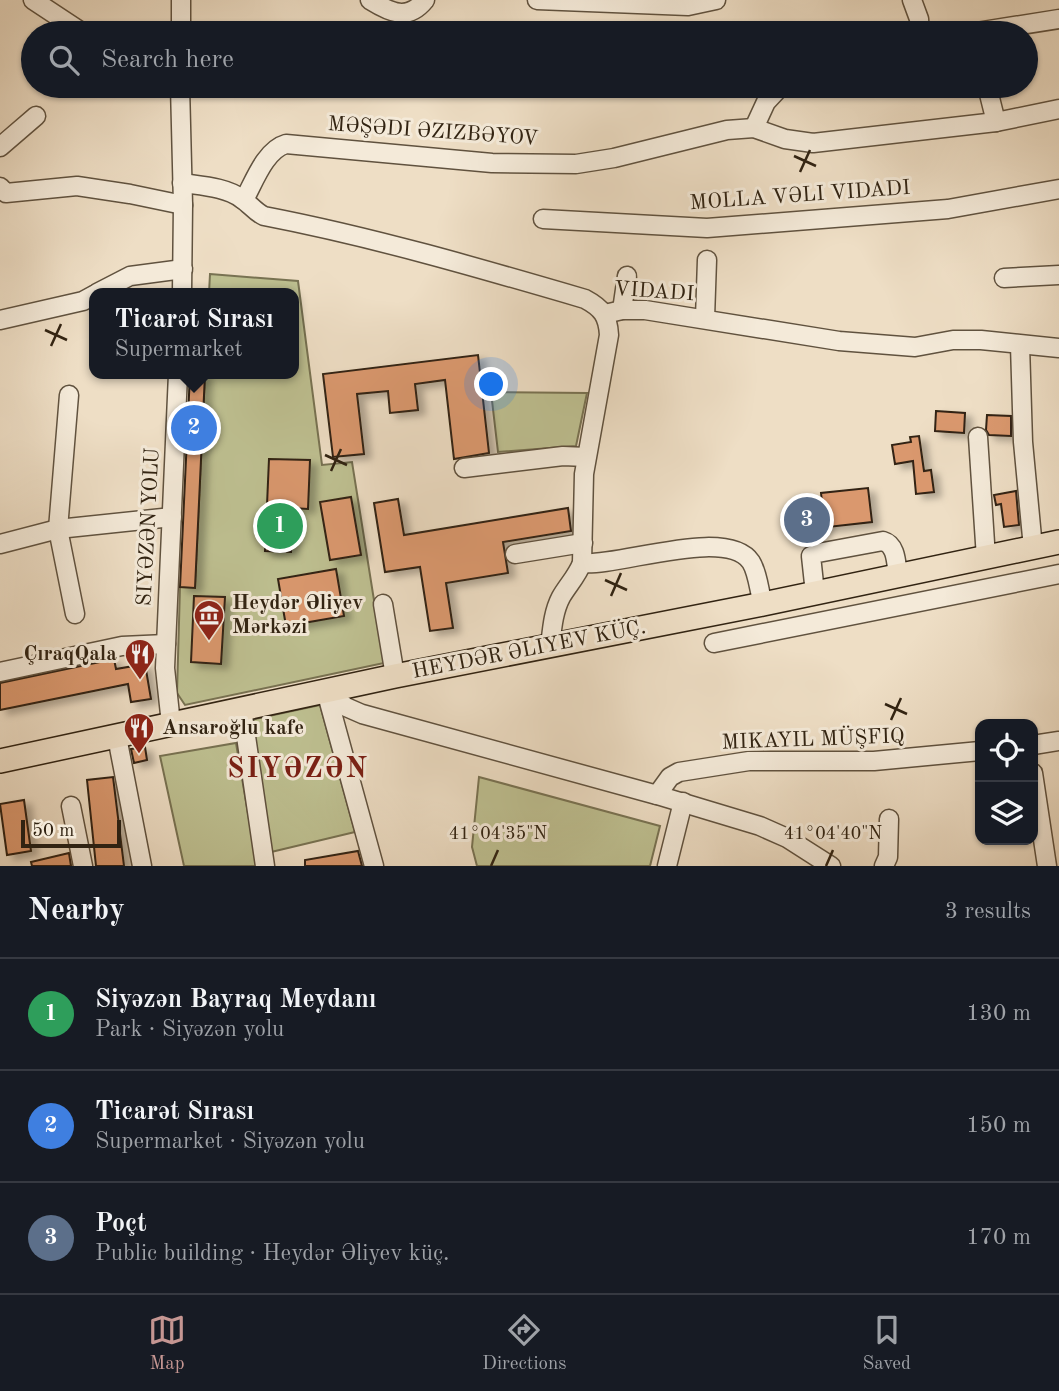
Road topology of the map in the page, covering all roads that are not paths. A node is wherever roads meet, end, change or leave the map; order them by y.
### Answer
1 (33, 0) edge
2 (181, 0) edge
3 (370, 0) edge
4 (425, 0) edge
5 (537, 0) edge
6 (716, 0) edge
7 (912, 0) edge
8 (1059, 19) edge
9 (65, 21) edge
10 (181, 21) edge
11 (919, 21) edge
12 (1038, 22) edge
13 (179, 98) edge
14 (770, 98) edge
15 (990, 98) edge
16 (1059, 109) edge
17 (36, 116) dead end
18 (996, 122) junction
19 (754, 128) junction
20 (0, 148) edge
21 (182, 183) junction
22 (1059, 189) edge
23 (2, 192) edge
24 (244, 200) junction
25 (183, 205) junction
26 (543, 219) dead end
27 (707, 260) dead end
28 (183, 269) junction
29 (1059, 275) edge
30 (627, 276) dead end
31 (1003, 278) dead end
32 (107, 288) edge
33 (182, 288) edge
34 (89, 298) edge
35 (613, 312) junction
36 (705, 318) junction
37 (0, 320) edge
38 (1020, 345) junction
39 (1059, 348) edge
40 (178, 379) edge
41 (69, 394) dead end
42 (978, 438) dead end
43 (586, 457) junction
44 (464, 468) dead end
45 (172, 517) junction
46 (58, 529) junction
47 (1059, 542) edge
48 (583, 543) junction
49 (0, 544) edge
50 (1033, 548) junction
51 (515, 554) dead end
52 (986, 558) junction
53 (582, 563) junction
54 (1059, 574) edge
55 (898, 576) junction
56 (852, 585) junction
57 (815, 593) junction
58 (383, 604) dead end
59 (763, 604) junction
60 (75, 614) dead end
61 (857, 614) junction
62 (714, 643) dead end
63 (166, 644) junction
64 (550, 647) junction
65 (0, 672) edge
66 (395, 676) junction
67 (326, 691) junction
68 (242, 709) junction
69 (171, 724) junction
70 (117, 737) junction
71 (1059, 741) edge
72 (1038, 744) edge
73 (975, 751) edge
74 (0, 761) edge
75 (1034, 782) edge
76 (657, 795) junction
77 (683, 802) junction
78 (71, 806) dead end
79 (889, 819) dead end
80 (83, 866) edge
81 (142, 866) edge
82 (265, 866) edge
83 (374, 866) edge
84 (667, 866) edge
85 (831, 866) edge
86 (884, 866) edge
87 (1047, 866) edge

1 - 9 street
2 - 10 street
3 - 4 street
5 - 6 street
7 - 11 street
8 - 12 street
13 - 21 street
14 - 19 street
15 - 18 street
16 - 18 street, MƏŞƏDI ƏZIZBƏYOV
17 - 20 street
18 - 19 street, MƏŞƏDI ƏZIZBƏYOV
19 - 24 street, MƏŞƏDI ƏZIZBƏYOV
21 - 24 street, VIDADI
21 - 25 street
22 - 26 street, MOLLA VƏLI VIDADI
23 - 25 street
24 - 35 street, VIDADI
25 - 28 street
27 - 36 street
28 - 32 street
28 - 33 street
29 - 31 street
30 - 35 street
34 - 37 street
35 - 36 street, VIDADI
35 - 43 street
36 - 38 street, VIDADI
38 - 39 street, VIDADI
38 - 50 street
40 - 45 street, SIYƏZƏN YOLU
41 - 46 street
42 - 52 street
43 - 44 street
43 - 48 street
45 - 46 street
45 - 63 street, SIYƏZƏN YOLU
46 - 49 street
46 - 60 street
47 - 50 main road, HEYDƏR ƏLIYEV KÜÇ.
48 - 51 street
48 - 53 street
50 - 52 main road, HEYDƏR ƏLIYEV KÜÇ.
52 - 55 main road, HEYDƏR ƏLIYEV KÜÇ.
53 - 59 street
53 - 64 street
54 - 61 street
55 - 56 main road, HEYDƏR ƏLIYEV KÜÇ.
55 - 57 street
56 - 57 main road, HEYDƏR ƏLIYEV KÜÇ.
56 - 61 street
57 - 59 main road, HEYDƏR ƏLIYEV KÜÇ.
58 - 66 street
59 - 64 main road, HEYDƏR ƏLIYEV KÜÇ.
61 - 62 street
63 - 65 street
63 - 69 street, SIYƏZƏN YOLU
64 - 66 main road, HEYDƏR ƏLIYEV KÜÇ.
66 - 67 main road, HEYDƏR ƏLIYEV KÜÇ.
67 - 68 main road, HEYDƏR ƏLIYEV KÜÇ.
67 - 76 street
67 - 83 street
68 - 69 main road, HEYDƏR ƏLIYEV KÜÇ.
68 - 82 street
69 - 70 main road, HEYDƏR ƏLIYEV KÜÇ.
70 - 74 main road, HEYDƏR ƏLIYEV KÜÇ.
70 - 81 street
71 - 72 street
73 - 76 street
75 - 87 street
76 - 77 street
77 - 84 street
77 - 85 street
78 - 80 street
79 - 86 street

